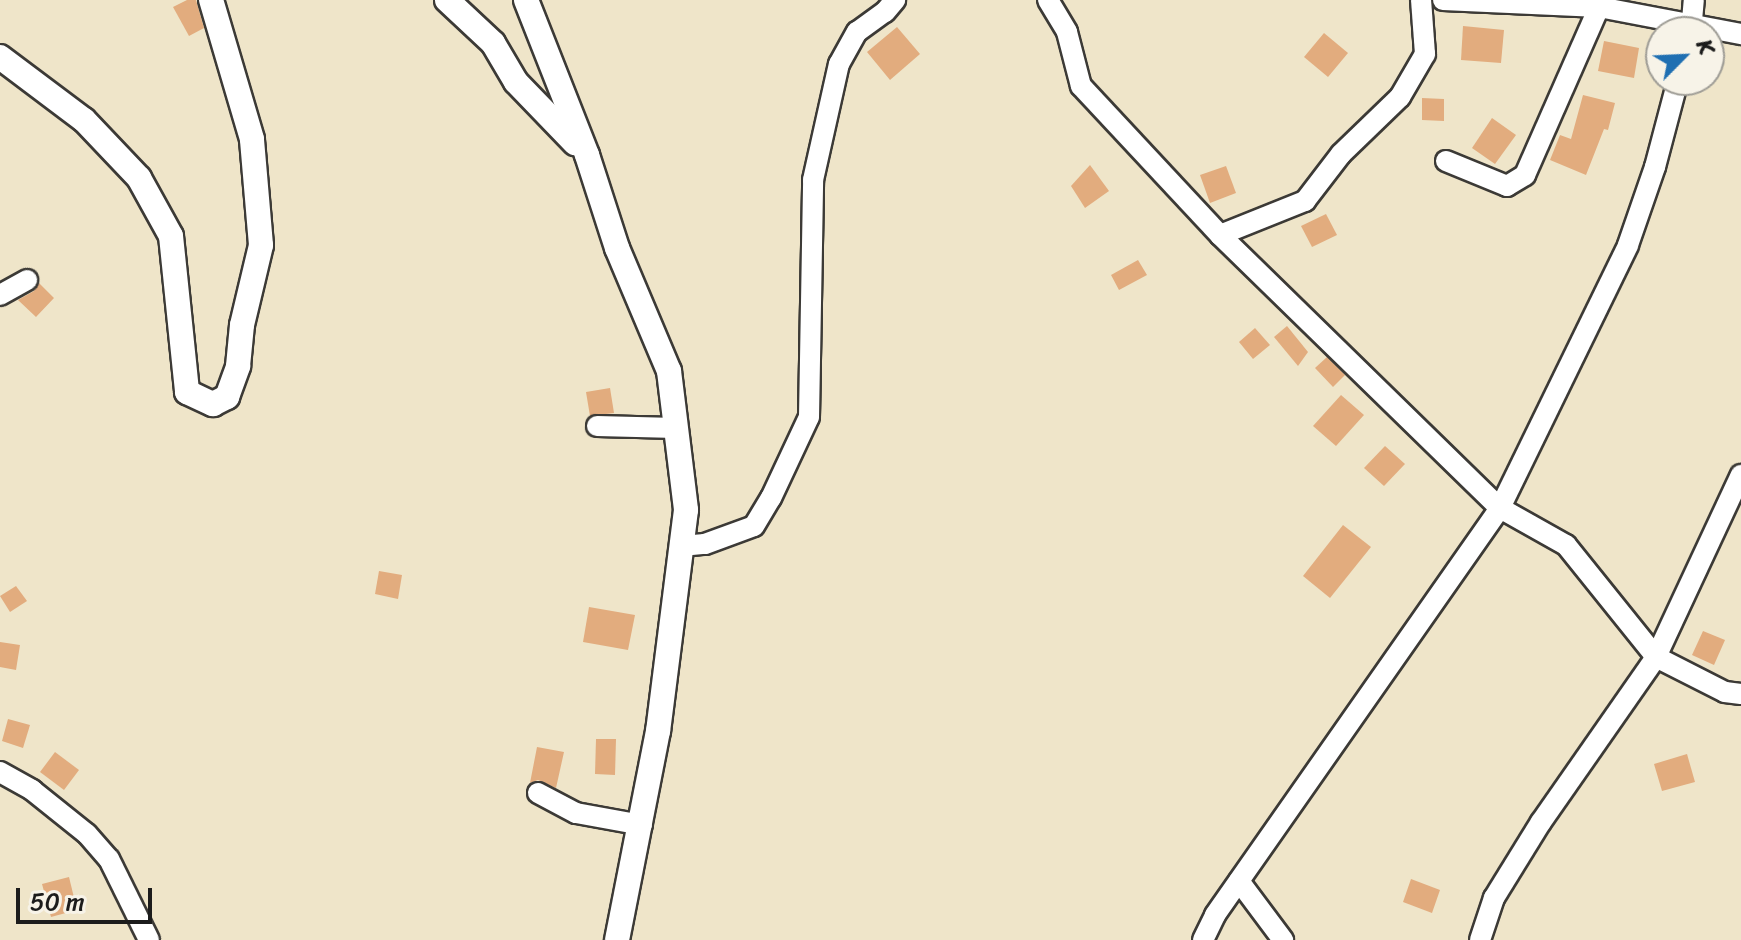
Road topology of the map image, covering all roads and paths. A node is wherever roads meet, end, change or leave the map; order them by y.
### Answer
1 (211, 0) edge
2 (447, 0) edge
3 (526, 0) edge
4 (895, 0) edge
5 (1048, 0) edge
6 (1421, 0) edge
7 (1443, 0) edge
8 (1599, 7) junction
9 (1645, 17) edge
10 (0, 57) edge
11 (1674, 96) edge
12 (587, 155) junction
13 (1446, 161) dead end
14 (1220, 235) junction
15 (27, 280) dead end
16 (0, 295) edge
17 (597, 426) dead end
18 (676, 428) junction
19 (1741, 475) edge
20 (1500, 508) junction
21 (681, 546) junction
22 (1656, 657) junction
23 (1741, 694) edge
24 (0, 772) edge
25 (538, 793) dead end
26 (642, 825) junction
27 (1239, 881) junction
28 (149, 940) edge
29 (617, 940) edge
30 (1203, 940) edge
31 (1283, 940) edge
32 (1480, 940) edge

1 - 10 street
2 - 12 street
3 - 12 street
4 - 21 street
5 - 14 street
6 - 14 street
7 - 8 street
8 - 9 street
8 - 13 street
11 - 20 street
12 - 18 street
14 - 20 street
15 - 16 street
17 - 18 street
18 - 21 street
19 - 22 street
20 - 22 street
20 - 27 street
21 - 26 street
22 - 23 street
22 - 32 street
24 - 28 street
25 - 26 street
26 - 29 street
27 - 30 street
27 - 31 street

